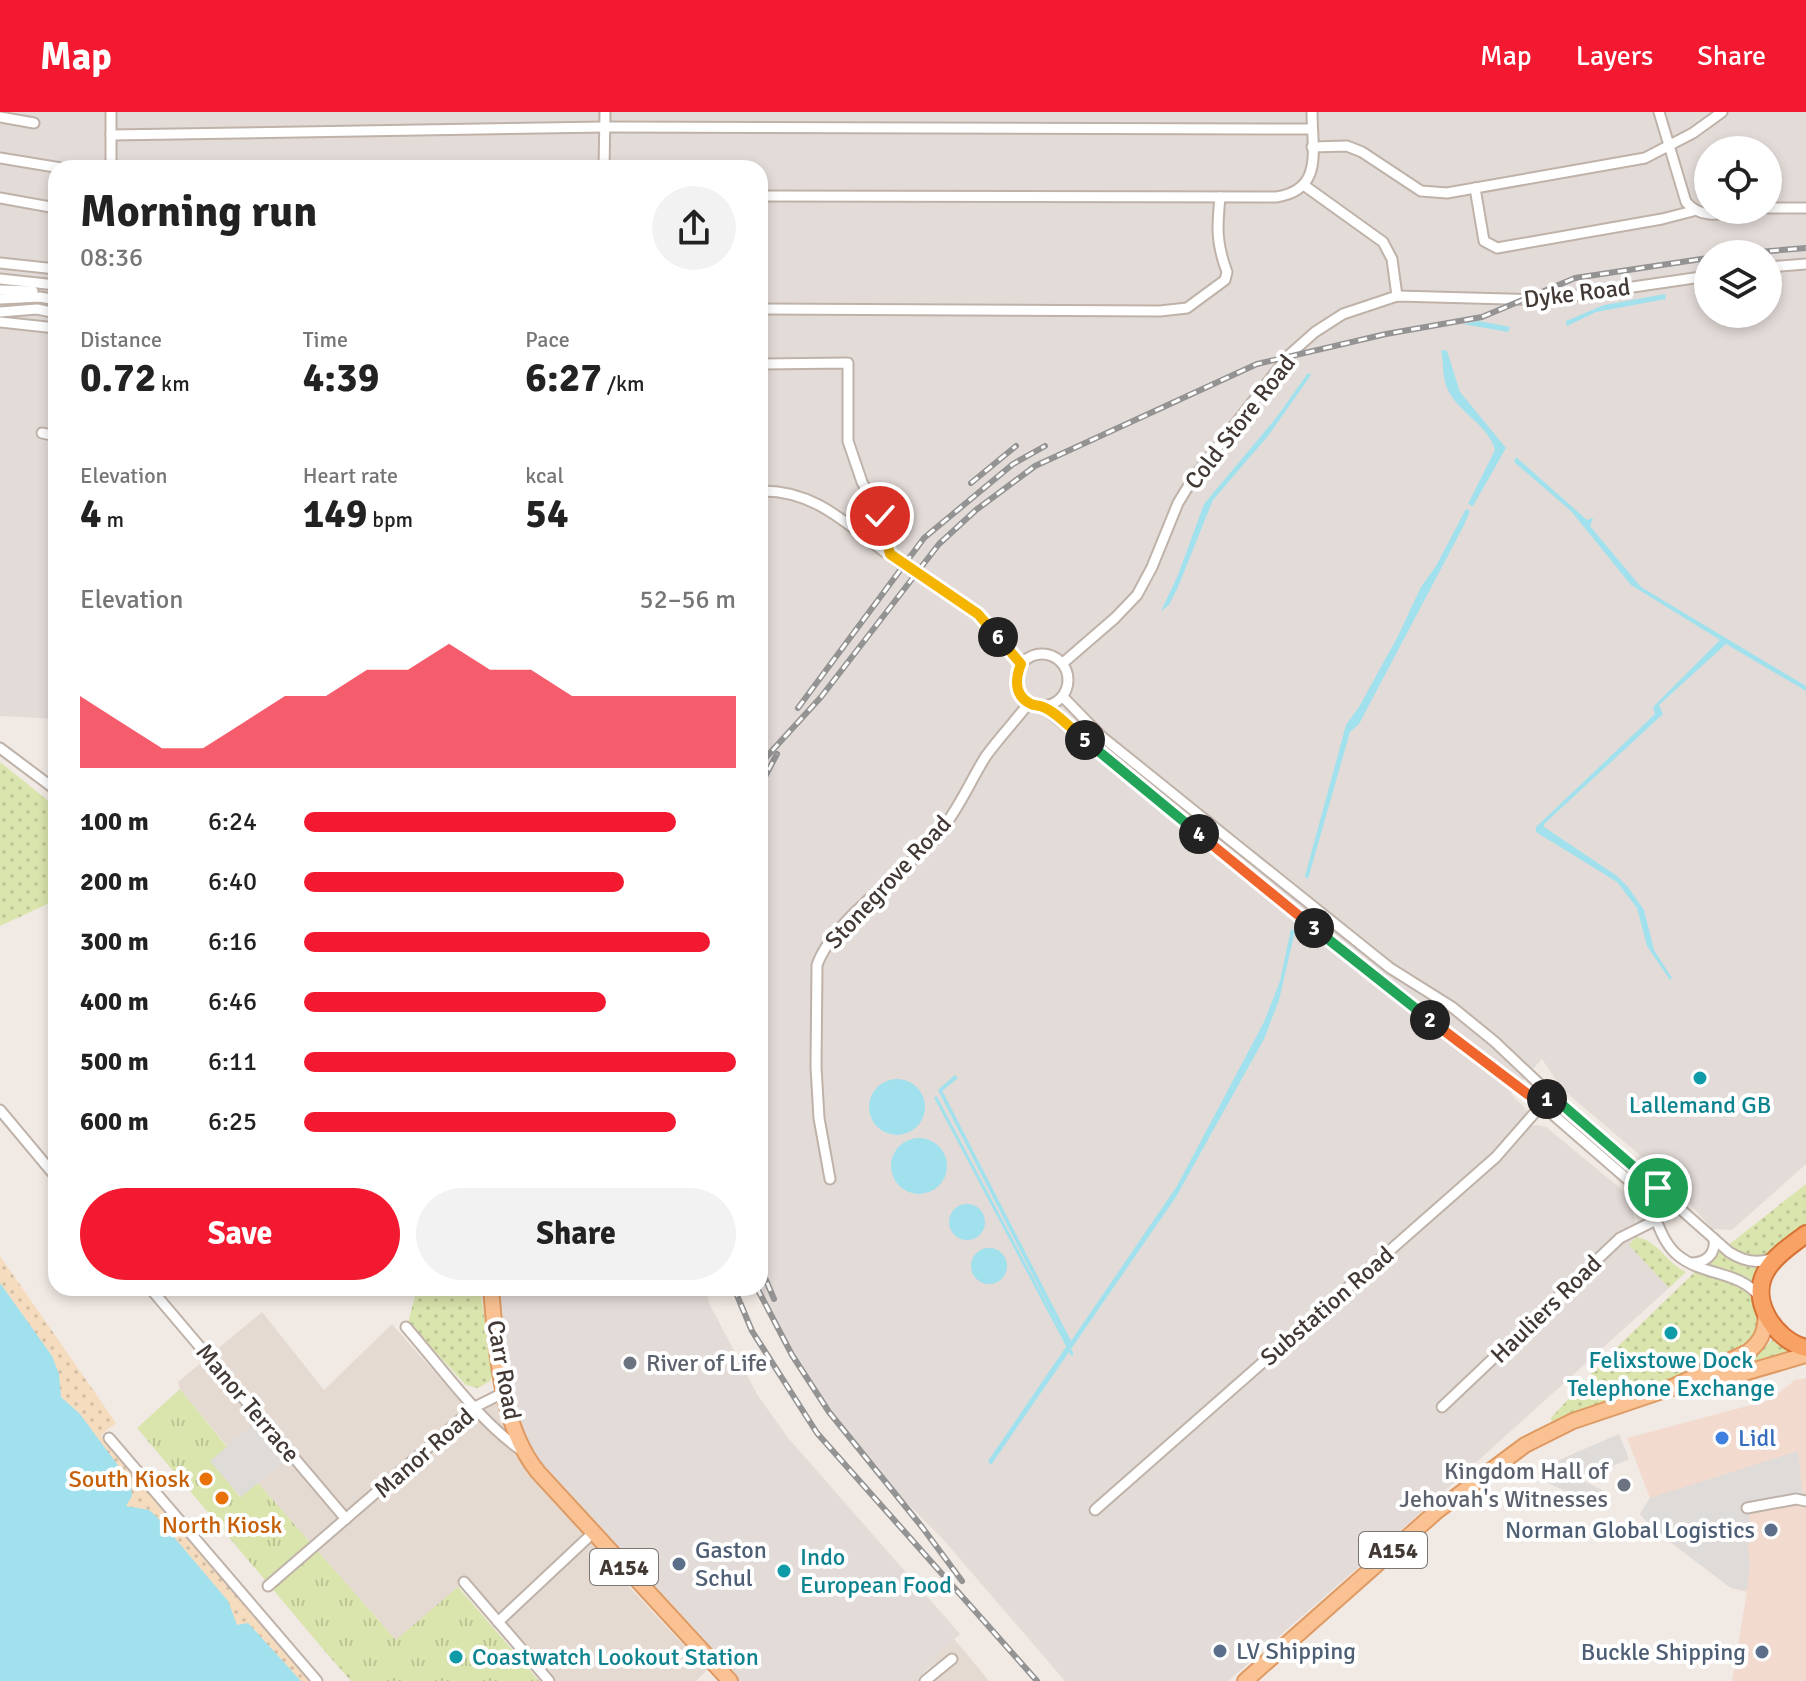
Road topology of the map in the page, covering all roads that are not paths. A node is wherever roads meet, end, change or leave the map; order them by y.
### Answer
1 (111, 112) edge
2 (605, 112) edge
3 (1312, 112) edge
4 (1659, 112) edge
5 (1722, 112) edge
6 (0, 117) edge
7 (34, 123) dead end
8 (605, 127) junction
9 (1312, 129) junction
10 (111, 135) junction
11 (1312, 147) junction
12 (1670, 147) junction
13 (0, 158) edge
14 (111, 160) edge
15 (604, 160) edge
16 (48, 166) edge
17 (1305, 186) junction
18 (1475, 188) junction
19 (768, 196) edge
20 (1220, 197) junction
21 (0, 198) edge
22 (48, 207) edge
23 (1782, 208) edge
24 (1806, 208) edge
25 (1693, 211) joint
26 (0, 263) edge
27 (1806, 264) edge
28 (1782, 266) edge
29 (48, 268) edge
30 (1694, 278) edge
31 (0, 279) edge
32 (48, 284) edge
33 (0, 290) edge
34 (48, 296) edge
35 (1397, 296) junction
36 (48, 297) edge
37 (0, 299) edge
38 (768, 309) edge
39 (48, 311) edge
40 (0, 312) edge
41 (0, 322) edge
42 (48, 327) edge
43 (768, 364) edge
44 (42, 433) dead end
45 (48, 434) edge
46 (768, 492) edge
47 (890, 554) junction
48 (1063, 663) junction
49 (1021, 664) junction
50 (1063, 697) junction
51 (1029, 703) junction
52 (1043, 707) junction
53 (0, 748) edge
54 (48, 784) edge
55 (1551, 1095) junction
56 (1542, 1105) junction
57 (0, 1110) edge
58 (48, 1167) edge
59 (830, 1179) dead end
60 (1677, 1204) junction
61 (1656, 1218) junction
62 (1806, 1234) edge
63 (1714, 1239) junction
64 (1778, 1255) junction
65 (1688, 1262) junction
66 (157, 1296) edge
67 (492, 1296) edge
68 (1763, 1304) junction
69 (406, 1327) dead end
70 (1806, 1348) edge
71 (1806, 1355) edge
72 (1668, 1389) junction
73 (505, 1392) junction
74 (475, 1407) junction
75 (1442, 1407) dead end
76 (109, 1438) dead end
77 (522, 1450) junction
78 (1806, 1501) edge
79 (1747, 1508) dead end
80 (1095, 1510) dead end
81 (346, 1519) junction
82 (595, 1531) junction
83 (464, 1582) dead end
84 (268, 1586) dead end
85 (498, 1622) junction
86 (952, 1659) dead end
87 (317, 1681) edge
88 (549, 1681) edge
89 (730, 1681) edge
90 (925, 1681) edge
91 (1245, 1681) edge

1 - 10 street
2 - 8 street
3 - 9 street
4 - 12 street
5 - 12 street
6 - 7 street
8 - 9 street
8 - 10 street
8 - 15 street
9 - 11 street
10 - 14 street
11 - 17 street
11 - 18 street
12 - 18 street
12 - 25 street
13 - 16 street
17 - 20 street
17 - 35 street
18 - 25 street
19 - 20 street
20 - 38 street
21 - 22 street
23 - 24 street
26 - 29 street
27 - 28 street
30 - 35 street, Dyke Road
31 - 32 street
33 - 34 street
35 - 48 street, Cold Store Road
36 - 37 street
39 - 40 street
41 - 42 street
43 - 47 street
44 - 45 street
46 - 47 street
47 - 49 street
48 - 49 street
48 - 50 street
49 - 51 street
50 - 52 street
50 - 55 street
51 - 52 street
51 - 59 street, Stonegrove Road
52 - 56 street
53 - 54 street
55 - 56 street, Substation Road
55 - 60 street
56 - 61 street
56 - 80 street, Substation Road
57 - 58 street
60 - 61 street, Hauliers Road
60 - 63 street
61 - 65 street
61 - 75 street, Hauliers Road
62 - 64 highway
63 - 64 street
63 - 65 street
64 - 68 highway
65 - 68 street
66 - 81 street, Manor Terrace
67 - 73 main road, Carr Road / A154
68 - 70 highway
68 - 72 main road, A154
69 - 74 street
71 - 72 main road, A154
72 - 91 main road, A154
73 - 74 street, Manor Road
73 - 77 main road, Carr Road / A154
74 - 77 street
74 - 81 street, Manor Road
76 - 87 street
77 - 82 main road, A154
78 - 79 street
81 - 84 street, Manor Road
82 - 85 street
82 - 89 main road, A154
83 - 85 street
85 - 88 street
86 - 90 street

